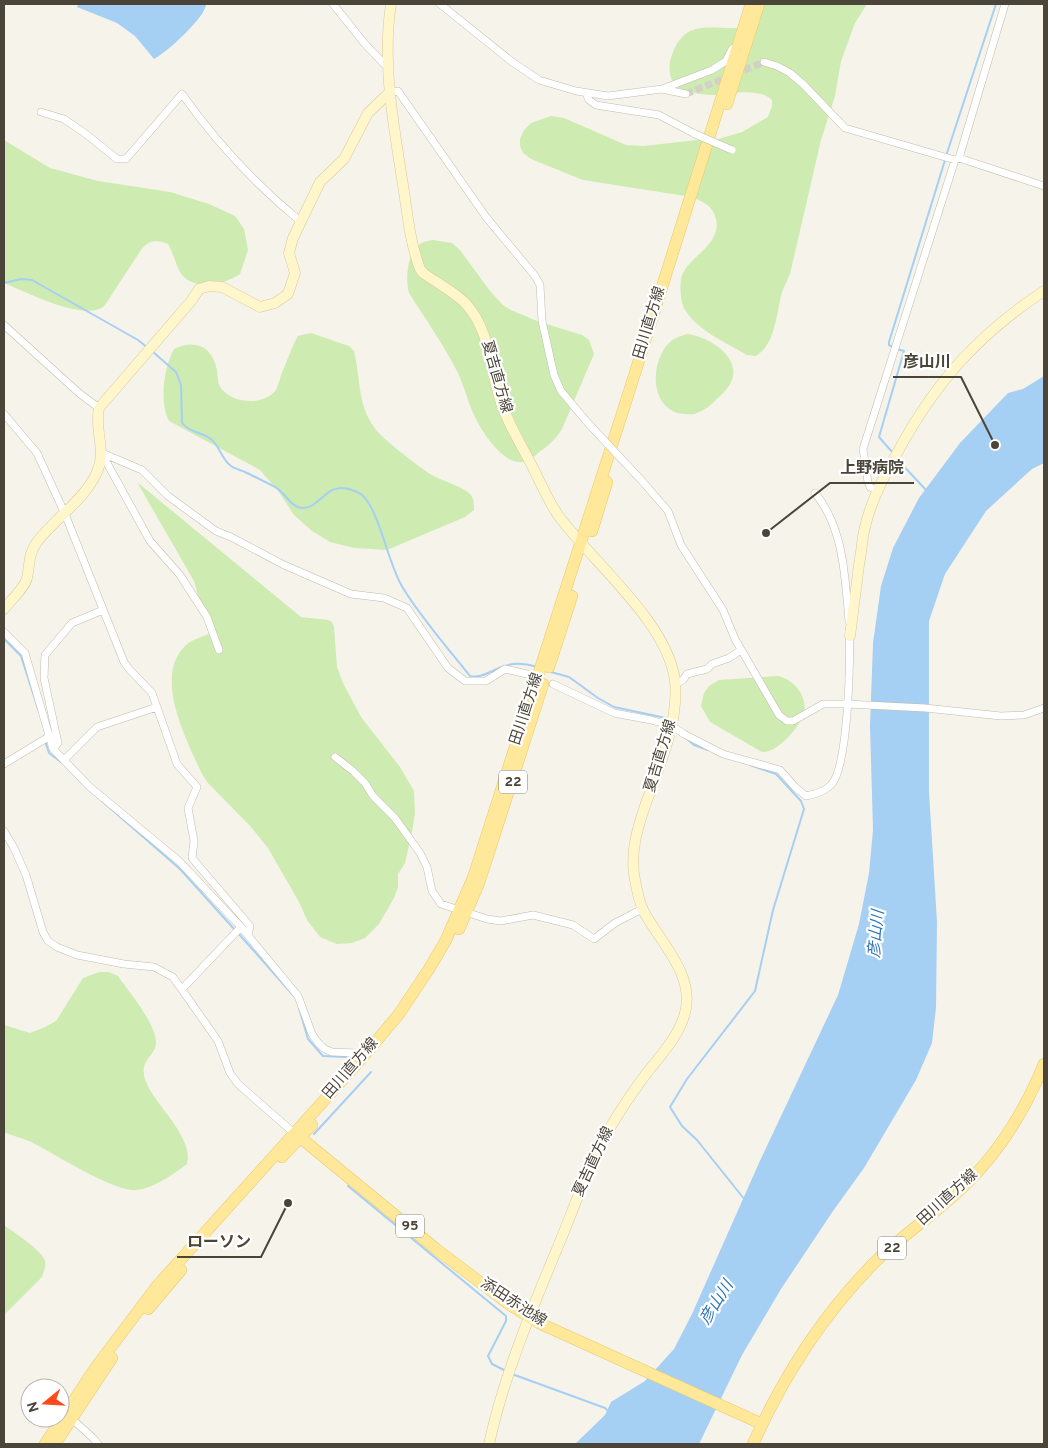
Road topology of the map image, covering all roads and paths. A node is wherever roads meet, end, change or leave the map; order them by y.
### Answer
1 (333, 4) edge
2 (391, 4) edge
3 (440, 4) edge
4 (751, 4) edge
5 (759, 4) edge
6 (1005, 4) edge
7 (741, 31) junction
8 (764, 62) tunnel mouth
9 (387, 66) junction
10 (662, 89) junction
11 (390, 92) junction
12 (586, 93) junction
13 (686, 94) tunnel mouth
14 (41, 112) dead end
15 (732, 150) dead end
16 (957, 159) junction
17 (1044, 186) edge
18 (300, 221) junction
19 (1044, 291) edge
20 (4, 325) edge
21 (99, 408) junction
22 (4, 414) edge
23 (102, 453) junction
24 (877, 490) junction
25 (815, 493) dead end
26 (65, 514) junction
27 (583, 546) junction
28 (4, 608) edge
29 (103, 610) junction
30 (4, 632) edge
31 (850, 636) junction
32 (219, 650) dead end
33 (742, 650) junction
34 (527, 674) dead end
35 (553, 684) dead end
36 (675, 684) junction
37 (847, 704) junction
38 (158, 707) junction
39 (1044, 708) edge
40 (672, 726) junction
41 (50, 736) junction
42 (53, 749) junction
43 (335, 757) dead end
44 (64, 759) junction
45 (4, 764) edge
46 (4, 830) edge
47 (642, 908) junction
48 (464, 911) junction
49 (238, 930) junction
50 (248, 935) junction
51 (182, 989) junction
52 (363, 1057) junction
53 (1044, 1064) edge
54 (297, 1135) junction
55 (534, 1319) junction
56 (70, 1415) edge
57 (70, 1417) edge
58 (758, 1422) junction
59 (59, 1428) edge
60 (63, 1428) edge
61 (45, 1444) edge
62 (55, 1444) edge
63 (98, 1444) edge
64 (489, 1444) edge
65 (753, 1444) edge

1 - 9 street
2 - 9 main road, 夏吉直方線
3 - 12 street
4 - 7 main road, 田川直方線 / 22
5 - 27 main road, 田川直方線 / 22
6 - 16 street
7 - 10 street
7 - 27 main road, 田川直方線 / 22
8 - 16 street
9 - 11 main road, 夏吉直方線
10 - 12 street
10 - 13 street
11 - 18 main road
11 - 27 main road, 夏吉直方線
11 - 33 street, bridge
12 - 15 street, bridge
14 - 18 street
16 - 17 street
16 - 24 street
18 - 21 main road
19 - 24 main road
20 - 21 street
21 - 23 main road
22 - 26 street
23 - 26 main road
23 - 32 street
23 - 34 street
24 - 31 main road
25 - 31 street
26 - 28 main road
26 - 29 street
27 - 36 main road, 夏吉直方線
27 - 48 main road, 田川直方線 / 22
29 - 38 street
29 - 42 street
30 - 41 street
31 - 37 street
33 - 36 street
33 - 37 street
35 - 40 street
36 - 40 main road, 夏吉直方線
37 - 39 street
37 - 40 street
38 - 44 street
38 - 50 street
40 - 47 main road, 夏吉直方線
41 - 42 street
41 - 45 street
42 - 44 street
43 - 48 street
44 - 49 street
46 - 51 street
47 - 48 street
47 - 55 main road, 夏吉直方線
48 - 52 main road, 田川直方線 / 22
48 - 54 main road, 田川直方線 / 22
49 - 50 street
49 - 51 street
50 - 52 street
51 - 54 street
52 - 54 main road, 田川直方線 / 22
53 - 58 main road, 田川直方線 / 22
54 - 55 main road, 添田赤池線 / 95
54 - 56 main road, 田川直方線 / 22
55 - 58 main road, 添田赤池線 / 95
55 - 64 main road, 夏吉直方線
57 - 63 street
58 - 65 main road, 田川直方線 / 22
59 - 61 main road, 田川直方線 / 22
60 - 62 main road, 田川直方線 / 22

